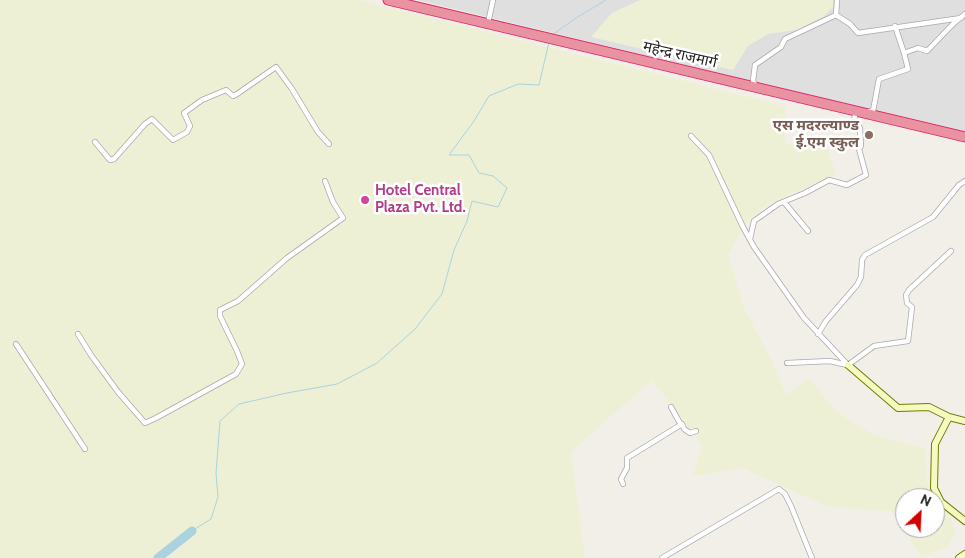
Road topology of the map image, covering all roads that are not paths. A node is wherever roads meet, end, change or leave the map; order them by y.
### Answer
1 (388, 0) edge
2 (493, 0) edge
3 (837, 0) edge
4 (836, 15) junction
5 (963, 16) edge
6 (488, 24) junction
7 (895, 26) junction
8 (904, 53) junction
9 (757, 88) junction
10 (843, 107) junction
11 (856, 111) junction
12 (691, 136) dead end
13 (965, 137) edge
14 (96, 142) dead end
15 (329, 144) dead end
16 (325, 181) dead end
17 (965, 181) edge
18 (784, 202) junction
19 (808, 232) dead end
20 (750, 239) junction
21 (951, 251) dead end
22 (78, 334) dead end
23 (818, 334) junction
24 (16, 344) dead end
25 (787, 363) dead end
26 (848, 365) junction
27 (671, 407) dead end
28 (949, 417) junction
29 (965, 421) edge
30 (681, 425) junction
31 (696, 431) dead end
32 (85, 449) dead end
33 (623, 484) dead end
34 (965, 521) edge
35 (965, 554) edge
36 (662, 558) edge
37 (812, 558) edge
38 (959, 558) edge

1 - 6 highway, महेन्द्र राजमार्ग
2 - 6 street
3 - 4 street
4 - 7 street
4 - 9 street
5 - 7 street
5 - 8 street
6 - 9 highway, महेन्द्र राजमार्ग
7 - 8 street
8 - 10 street
9 - 10 highway, महेन्द्र राजमार्ग
10 - 11 highway, महेन्द्र राजमार्ग
11 - 13 highway, महेन्द्र राजमार्ग
11 - 18 street
12 - 20 street
14 - 15 street
16 - 22 street
17 - 23 street
18 - 19 street
18 - 20 street
20 - 23 street
21 - 26 street
23 - 26 street
24 - 32 street
25 - 26 street
26 - 28 street
27 - 30 street
28 - 29 street
28 - 34 street
30 - 31 street
30 - 33 street
35 - 38 street
36 - 37 street

